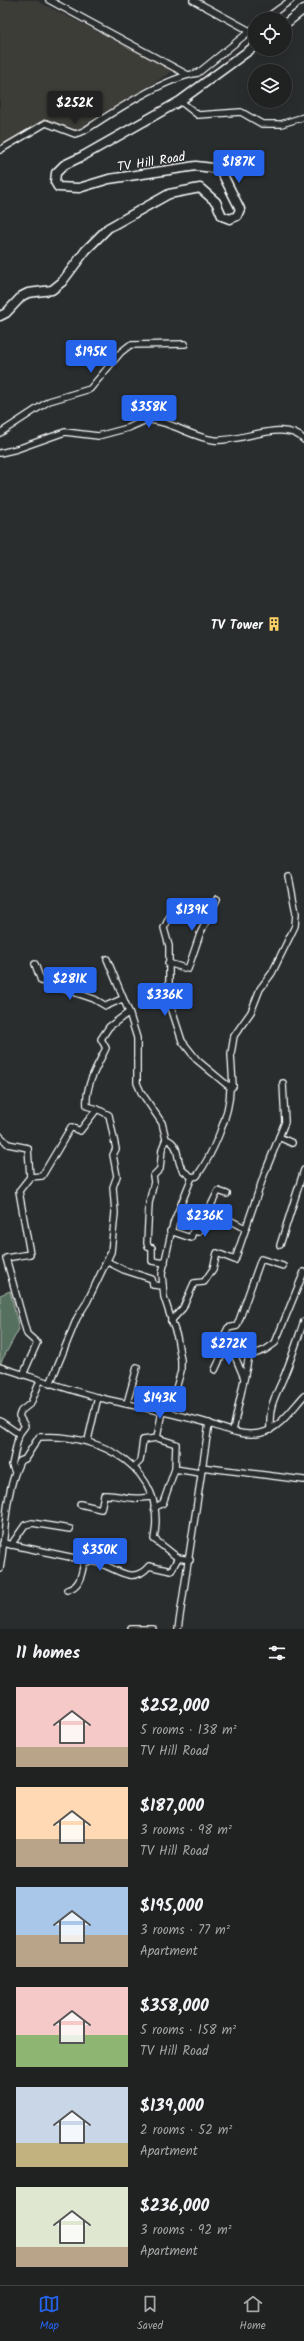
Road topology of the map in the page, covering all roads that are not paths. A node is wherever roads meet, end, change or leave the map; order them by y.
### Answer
1 (49, 0) edge
2 (193, 0) edge
3 (291, 0) edge
4 (304, 9) edge
5 (273, 12) edge
6 (292, 18) edge
7 (248, 30) edge
8 (248, 33) edge
9 (248, 51) edge
10 (188, 75) junction
11 (180, 101) junction
12 (304, 118) edge
13 (0, 150) edge
14 (0, 316) edge
15 (185, 344) dead end
16 (0, 433) edge
17 (304, 440) edge
18 (0, 452) edge
19 (289, 877) dead end
20 (217, 899) dead end
21 (170, 916) dead end
22 (107, 959) dead end
23 (168, 963) junction
24 (35, 964) dead end
25 (122, 999) junction
26 (129, 1012) junction
27 (283, 1083) dead end
28 (233, 1086) junction
29 (98, 1108) junction
30 (0, 1136) edge
31 (279, 1137) junction
32 (166, 1139) junction
33 (292, 1143) dead end
34 (304, 1170) edge
35 (30, 1177) junction
36 (192, 1177) junction
37 (227, 1194) dead end
38 (208, 1209) junction
39 (245, 1228) junction
40 (170, 1231) junction
41 (280, 1245) dead end
42 (108, 1262) junction
43 (165, 1263) junction
44 (283, 1266) dead end
45 (304, 1272) edge
46 (163, 1286) junction
47 (171, 1321) junction
48 (304, 1321) edge
49 (221, 1348) junction
50 (0, 1367) edge
51 (138, 1367) dead end
52 (215, 1370) dead end
53 (23, 1374) junction
54 (244, 1378) junction
55 (40, 1381) junction
56 (50, 1384) junction
57 (304, 1396) edge
58 (98, 1397) junction
59 (127, 1403) junction
60 (162, 1411) junction
61 (169, 1413) junction
62 (0, 1421) edge
63 (209, 1423) junction
64 (270, 1430) junction
65 (232, 1431) junction
66 (19, 1434) junction
67 (157, 1438) junction
68 (88, 1440) junction
69 (134, 1467) junction
70 (176, 1469) junction
71 (200, 1470) junction
72 (15, 1472) junction
73 (304, 1480) edge
74 (152, 1497) junction
75 (80, 1504) dead end
76 (154, 1508) junction
77 (70, 1529) dead end
78 (3, 1543) junction
79 (98, 1543) dead end
80 (10, 1545) junction
81 (178, 1558) junction
82 (190, 1560) junction
83 (89, 1561) junction
84 (0, 1569) edge
85 (67, 1590) dead end
86 (131, 1629) edge
87 (153, 1629) edge
88 (178, 1629) edge

1 - 10 street
2 - 7 street
3 - 5 street
4 - 6 street
8 - 10 street
9 - 11 street, TV Hill Road
10 - 13 street
11 - 12 street
11 - 14 street, TV Hill Road
15 - 16 street
17 - 18 street
19 - 28 street
20 - 23 street
21 - 23 street
22 - 25 street
23 - 28 street
24 - 25 street
25 - 26 street
26 - 29 street
26 - 32 street
27 - 31 street
28 - 36 street
29 - 35 street
29 - 42 street
30 - 35 street
31 - 33 street
31 - 39 street
32 - 36 street
32 - 43 street
34 - 41 street
35 - 53 street
36 - 40 street
37 - 38 street
38 - 39 street
38 - 40 street
39 - 47 street
40 - 43 street
42 - 46 street
42 - 56 street
43 - 46 street
44 - 49 street
45 - 54 street
46 - 47 street
47 - 61 street
48 - 64 street
49 - 52 street
49 - 54 street
50 - 53 street
51 - 59 street
53 - 55 street
54 - 65 street
55 - 56 street
55 - 66 street
56 - 58 street
57 - 64 street
58 - 59 street
58 - 68 street
59 - 60 street
60 - 61 street
60 - 67 street
61 - 63 street
62 - 66 street
63 - 65 street
63 - 71 street
64 - 65 street
66 - 72 street
67 - 69 street
67 - 70 street
68 - 69 street
68 - 72 street
69 - 74 street
70 - 71 street
70 - 76 street
71 - 73 street
71 - 82 street
72 - 78 street
74 - 75 street
74 - 76 street
76 - 81 street
77 - 80 street
78 - 80 street
78 - 84 street
79 - 83 street
80 - 83 street
81 - 82 street
81 - 83 street
82 - 88 street
83 - 85 street
86 - 87 street

